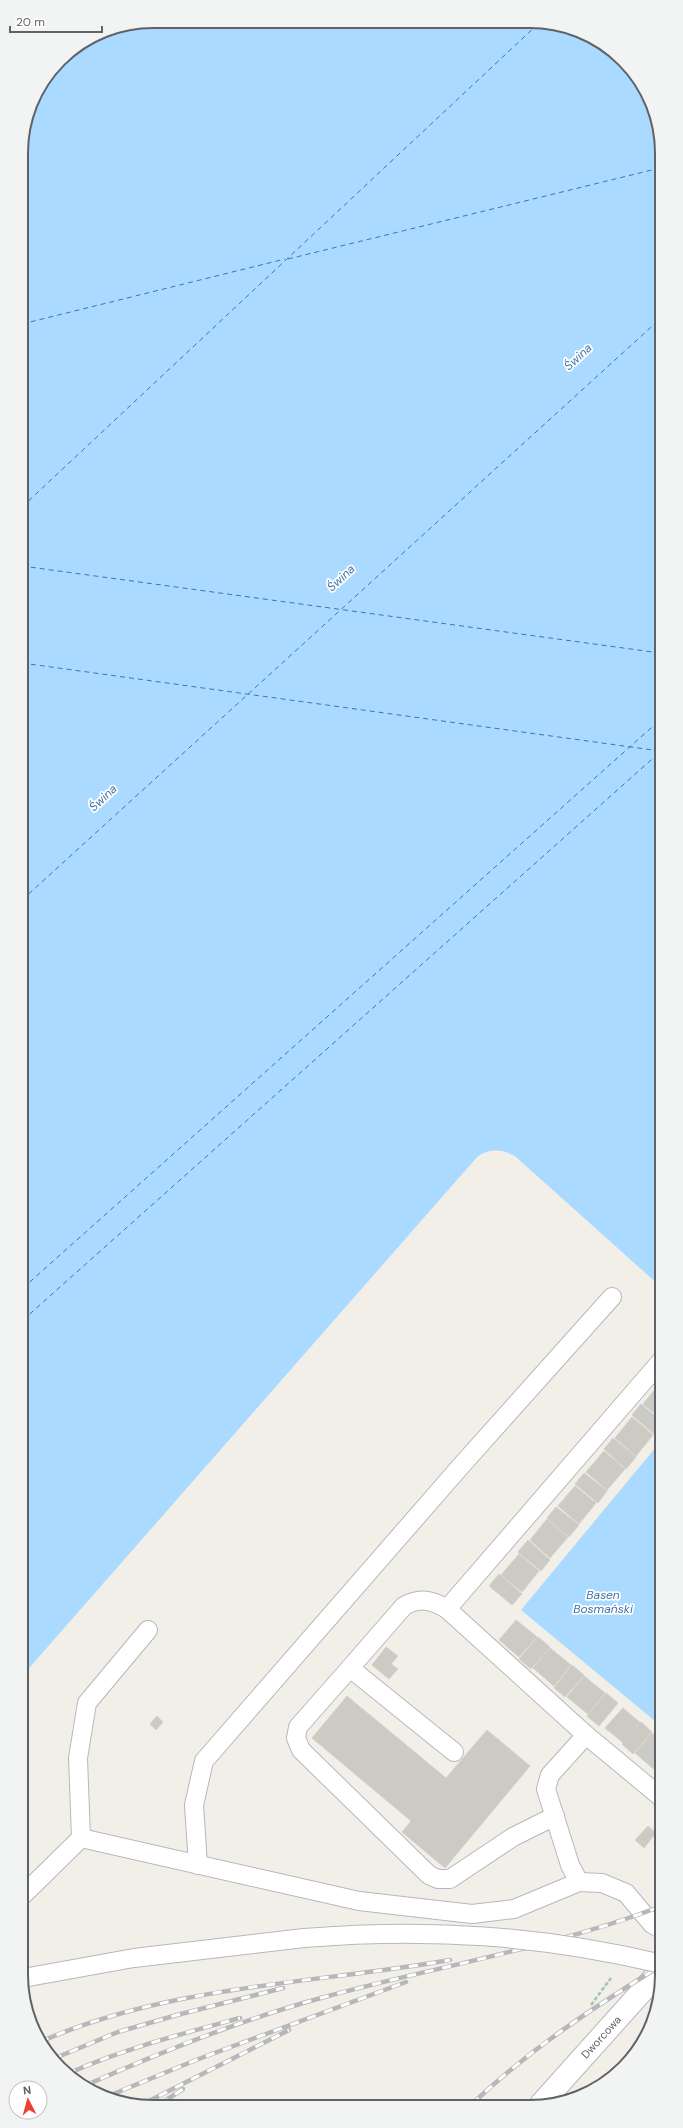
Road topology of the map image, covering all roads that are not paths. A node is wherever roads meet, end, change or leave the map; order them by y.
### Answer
1 (612, 1297) dead end
2 (655, 1368) edge
3 (447, 1609) junction
4 (148, 1630) dead end
5 (350, 1668) junction
6 (586, 1735) junction
7 (454, 1752) dead end
8 (655, 1792) edge
9 (555, 1816) junction
10 (82, 1838) junction
11 (198, 1865) junction
12 (579, 1882) junction
13 (28, 1890) edge
14 (655, 1926) edge
15 (655, 1963) edge
16 (28, 1977) edge
17 (655, 1977) edge
18 (545, 2099) edge

1 - 11 lane
2 - 3 lane
3 - 5 lane
3 - 6 lane
4 - 10 lane
5 - 7 lane
5 - 9 lane
6 - 8 lane
6 - 9 lane
9 - 12 lane
10 - 11 lane
10 - 13 lane
11 - 12 lane
12 - 14 lane
15 - 16 lane, bridge
17 - 18 street, Dworcowa

